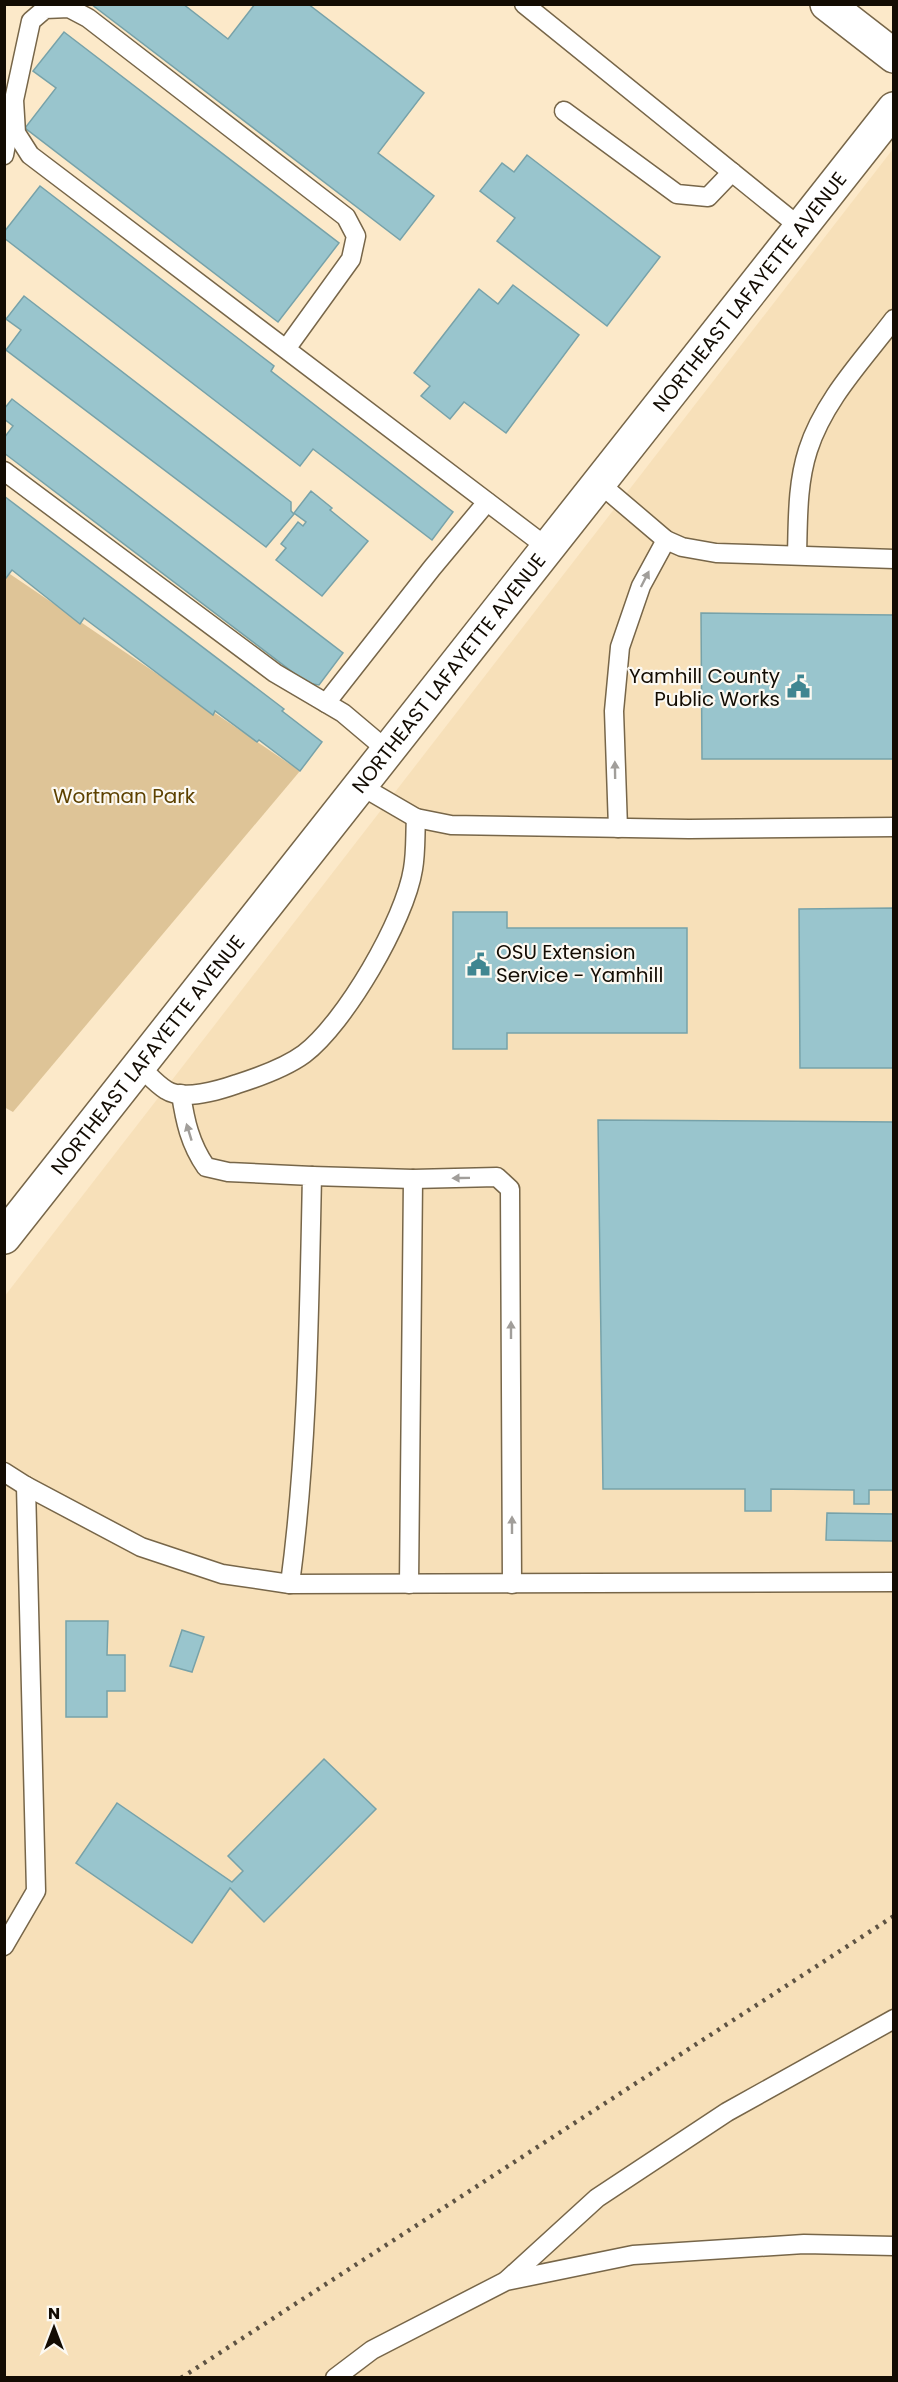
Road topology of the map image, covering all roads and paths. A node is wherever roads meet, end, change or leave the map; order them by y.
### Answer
1 (524, 4) edge
2 (827, 4) edge
3 (894, 56) edge
4 (14, 100) junction
5 (894, 110) edge
6 (564, 111) dead end
7 (4, 155) edge
8 (732, 172) junction
9 (801, 228) junction
10 (894, 319) edge
11 (286, 349) junction
12 (4, 471) edge
13 (599, 483) junction
14 (487, 502) junction
15 (666, 540) junction
16 (548, 548) junction
17 (797, 555) junction
18 (894, 559) edge
19 (326, 703) junction
20 (388, 751) junction
21 (361, 786) junction
22 (416, 818) junction
23 (894, 827) edge
24 (618, 828) junction
25 (139, 1066) junction
26 (181, 1094) junction
27 (312, 1176) junction
28 (413, 1179) junction
29 (4, 1237) edge
30 (4, 1472) edge
31 (26, 1486) junction
32 (894, 1582) edge
33 (290, 1584) junction
34 (409, 1584) junction
35 (512, 1584) junction
36 (4, 1946) edge
37 (894, 2019) edge
38 (894, 2246) edge
39 (506, 2282) junction
40 (335, 2378) edge

1 - 8 lane
2 - 3 main road
4 - 7 lane
4 - 11 lane
4 - 11 lane
5 - 9 main road, NORTHEAST LAFAYETTE AVENUE
6 - 8 lane
8 - 9 lane
9 - 13 main road, NORTHEAST LAFAYETTE AVENUE
10 - 17 lane
11 - 14 lane
12 - 19 lane
13 - 15 lane
13 - 16 main road, NORTHEAST LAFAYETTE AVENUE
14 - 16 lane
14 - 19 lane
15 - 17 lane
24 -> 15 lane
16 - 20 main road, NORTHEAST LAFAYETTE AVENUE
17 - 18 lane
19 - 20 lane
20 - 21 main road, NORTHEAST LAFAYETTE AVENUE
21 - 22 lane
21 - 25 main road, NORTHEAST LAFAYETTE AVENUE
22 - 24 lane
22 - 26 lane
23 - 24 lane
25 - 26 lane
25 - 29 main road, NORTHEAST LAFAYETTE AVENUE
27 -> 26 lane
27 - 28 lane
27 - 33 lane
28 - 34 lane
35 -> 28 lane
30 - 31 lane
31 - 33 lane
31 - 36 lane
32 - 35 lane
33 - 34 lane
34 - 35 lane
37 - 39 lane
38 - 39 lane
39 - 40 lane

